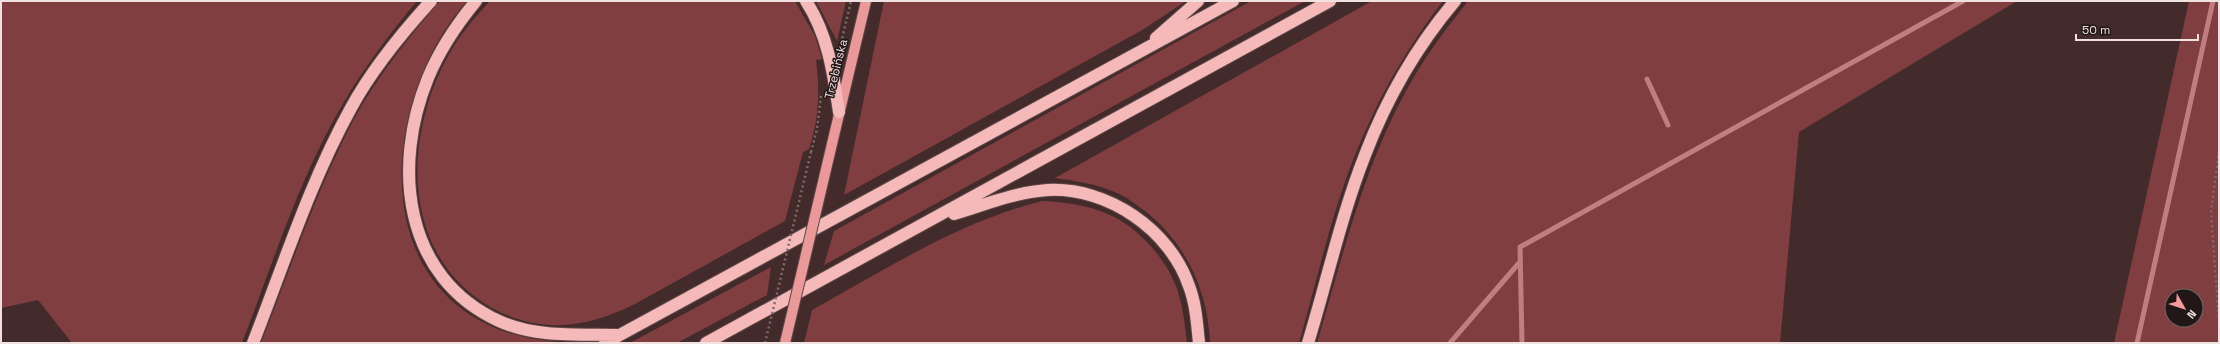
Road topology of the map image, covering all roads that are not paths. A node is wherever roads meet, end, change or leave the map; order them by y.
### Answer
1 (431, 1) edge
2 (476, 1) edge
3 (806, 1) edge
4 (866, 1) edge
5 (1198, 1) edge
6 (1233, 1) edge
7 (1330, 1) edge
8 (1455, 1) edge
9 (1138, 53) junction
10 (839, 112) junction
11 (930, 221) junction
12 (620, 335) junction
13 (254, 343) edge
14 (605, 343) edge
15 (706, 343) edge
16 (785, 343) edge
17 (1199, 343) edge
18 (1308, 343) edge

1 - 13 highway
2 - 12 highway
3 - 10 highway
4 - 10 main road, Trzebińska
5 - 9 highway
6 - 9 highway
7 - 11 highway
8 - 18 highway
9 - 12 highway
10 - 16 main road, Trzebińska, bridge
11 - 15 highway
11 - 17 highway
12 - 14 highway

